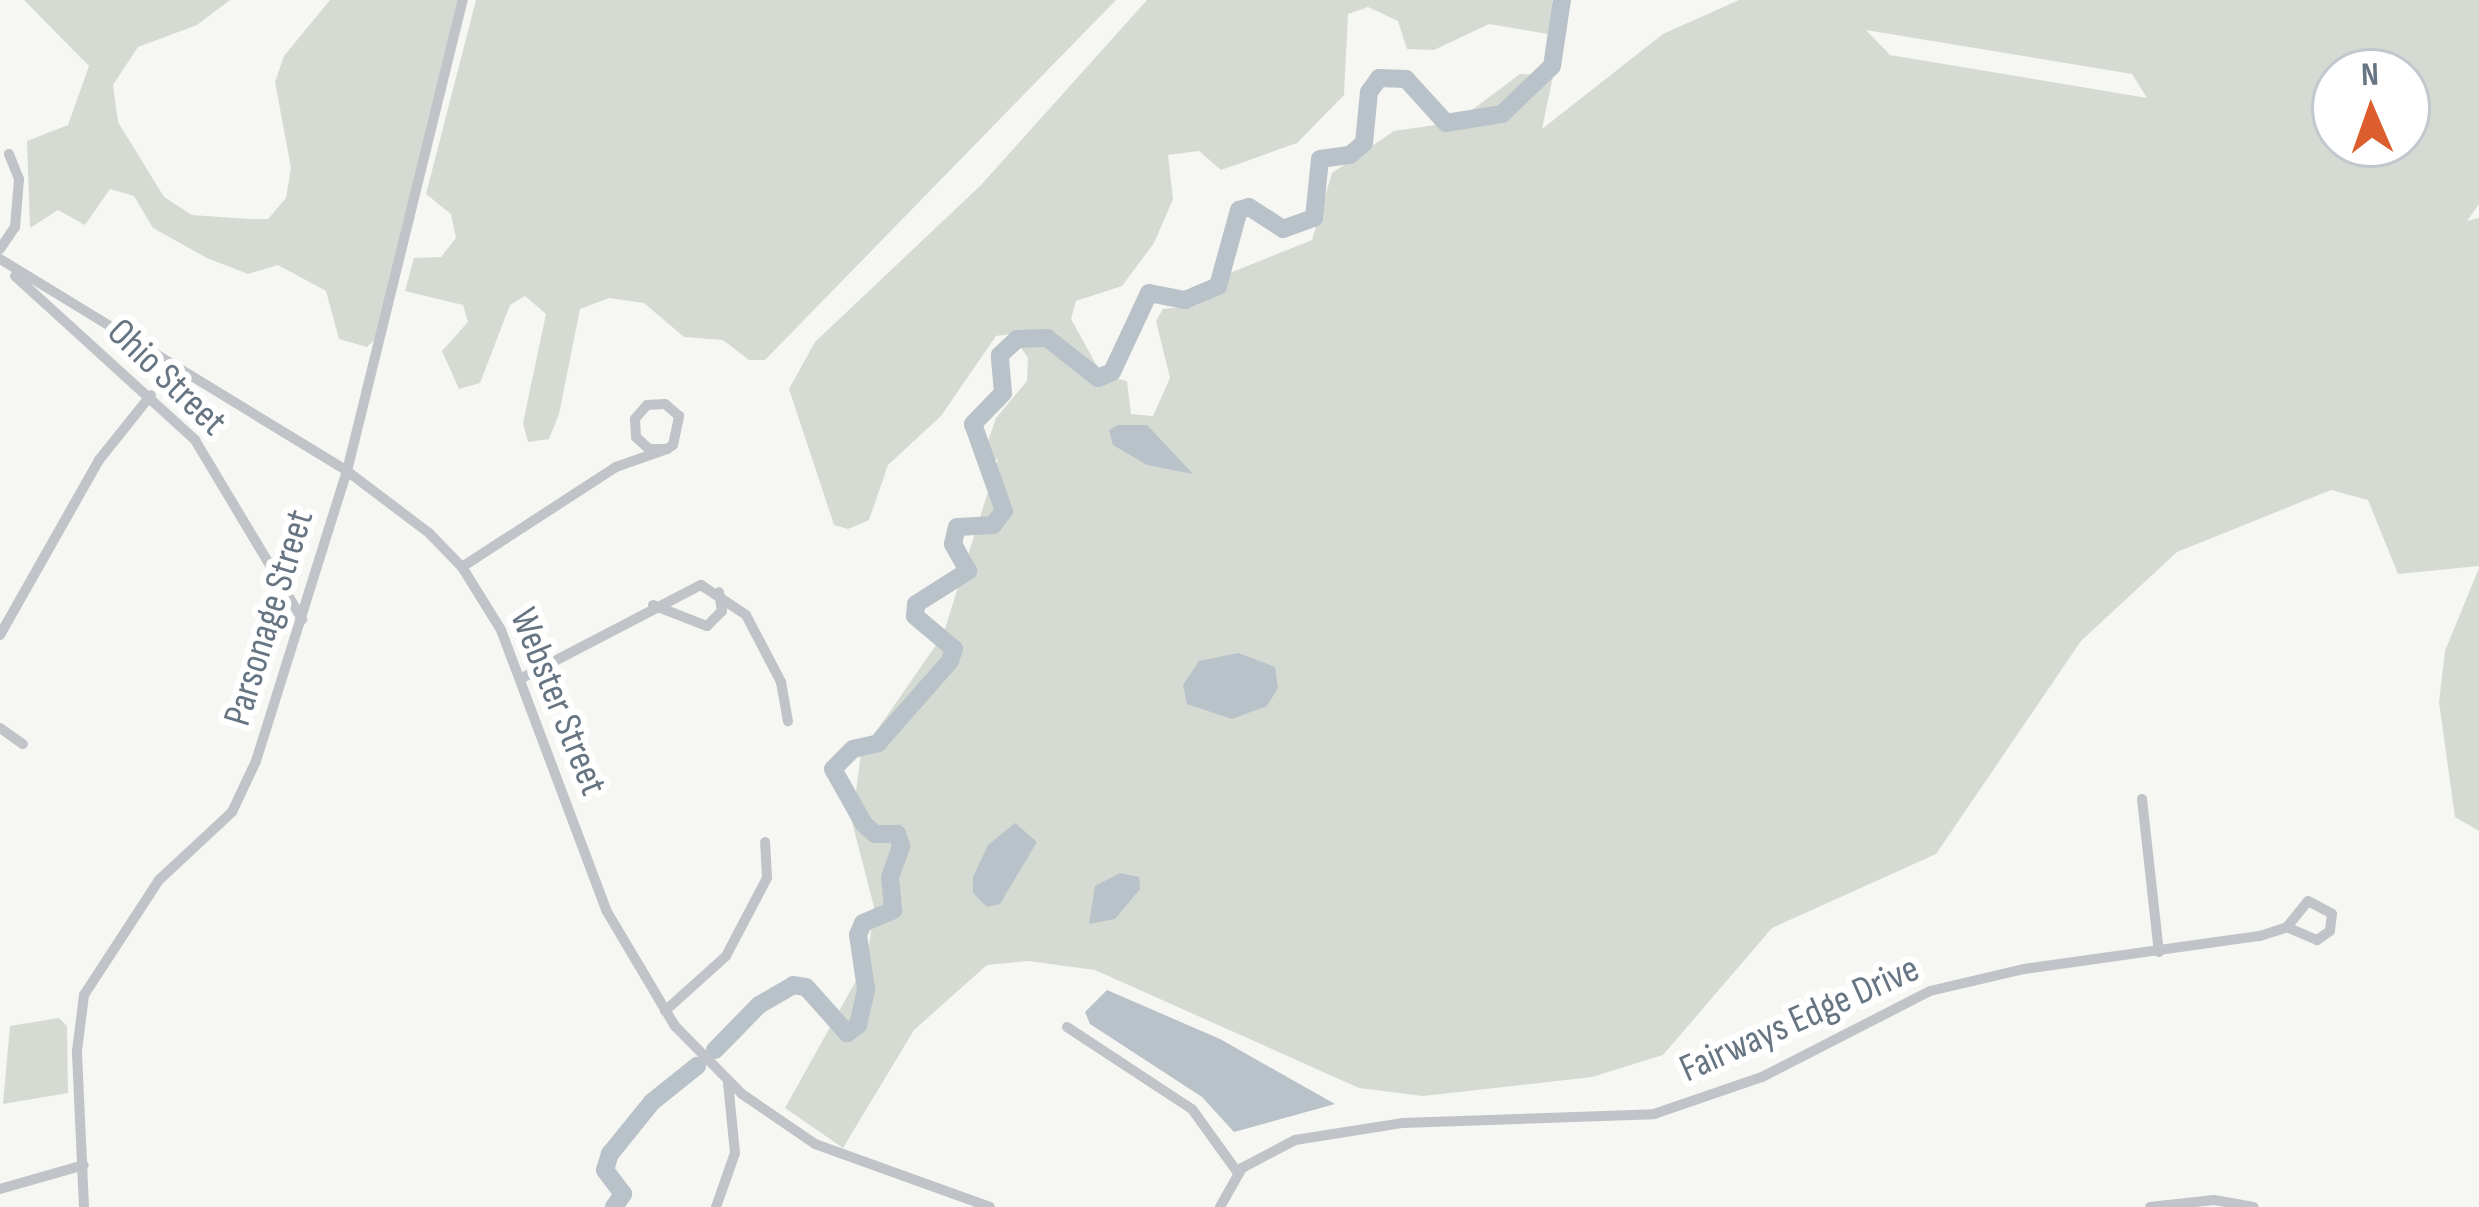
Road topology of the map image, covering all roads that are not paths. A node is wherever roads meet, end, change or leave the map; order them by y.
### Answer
1 (463, 0) edge
2 (9, 154) dead end
3 (0, 249) edge
4 (0, 260) edge
5 (151, 395) junction
6 (667, 449) junction
7 (346, 471) junction
8 (462, 567) junction
9 (719, 592) junction
10 (652, 605) junction
11 (302, 619) junction
12 (0, 635) edge
13 (522, 678) junction
14 (788, 721) dead end
15 (0, 728) edge
16 (22, 744) dead end
17 (2142, 799) dead end
18 (765, 842) dead end
19 (2288, 927) junction
20 (2159, 952) junction
21 (665, 1012) junction
22 (1067, 1027) dead end
23 (728, 1081) junction
24 (84, 1166) junction
25 (1238, 1173) junction
26 (0, 1189) edge
27 (84, 1207) edge
28 (716, 1207) edge
29 (990, 1207) edge
30 (1220, 1207) edge
31 (2150, 1207) edge
32 (2253, 1207) edge

1 - 7 street, Parsonage Street
2 - 3 street
4 - 5 street, Ohio Street
4 - 7 street, Webster Street
5 - 11 street, Ohio Street
5 - 12 street
6 - 6 street
6 - 8 street
7 - 8 street, Webster Street
7 - 11 street, Parsonage Street
8 - 13 street, Webster Street
9 - 10 street
9 - 10 street
9 - 14 street
10 - 13 street
11 - 24 street, Parsonage Street
13 - 21 street, Webster Street
15 - 16 street
17 - 20 street
18 - 21 street
19 - 19 street, Fairways Edge Drive
19 - 20 street, Fairways Edge Drive
20 - 25 street, Fairways Edge Drive
21 - 23 street, Webster Street
22 - 25 street
23 - 28 street
23 - 29 street, Webster Street
24 - 26 street
24 - 27 street, Parsonage Street
25 - 30 street
31 - 32 street

